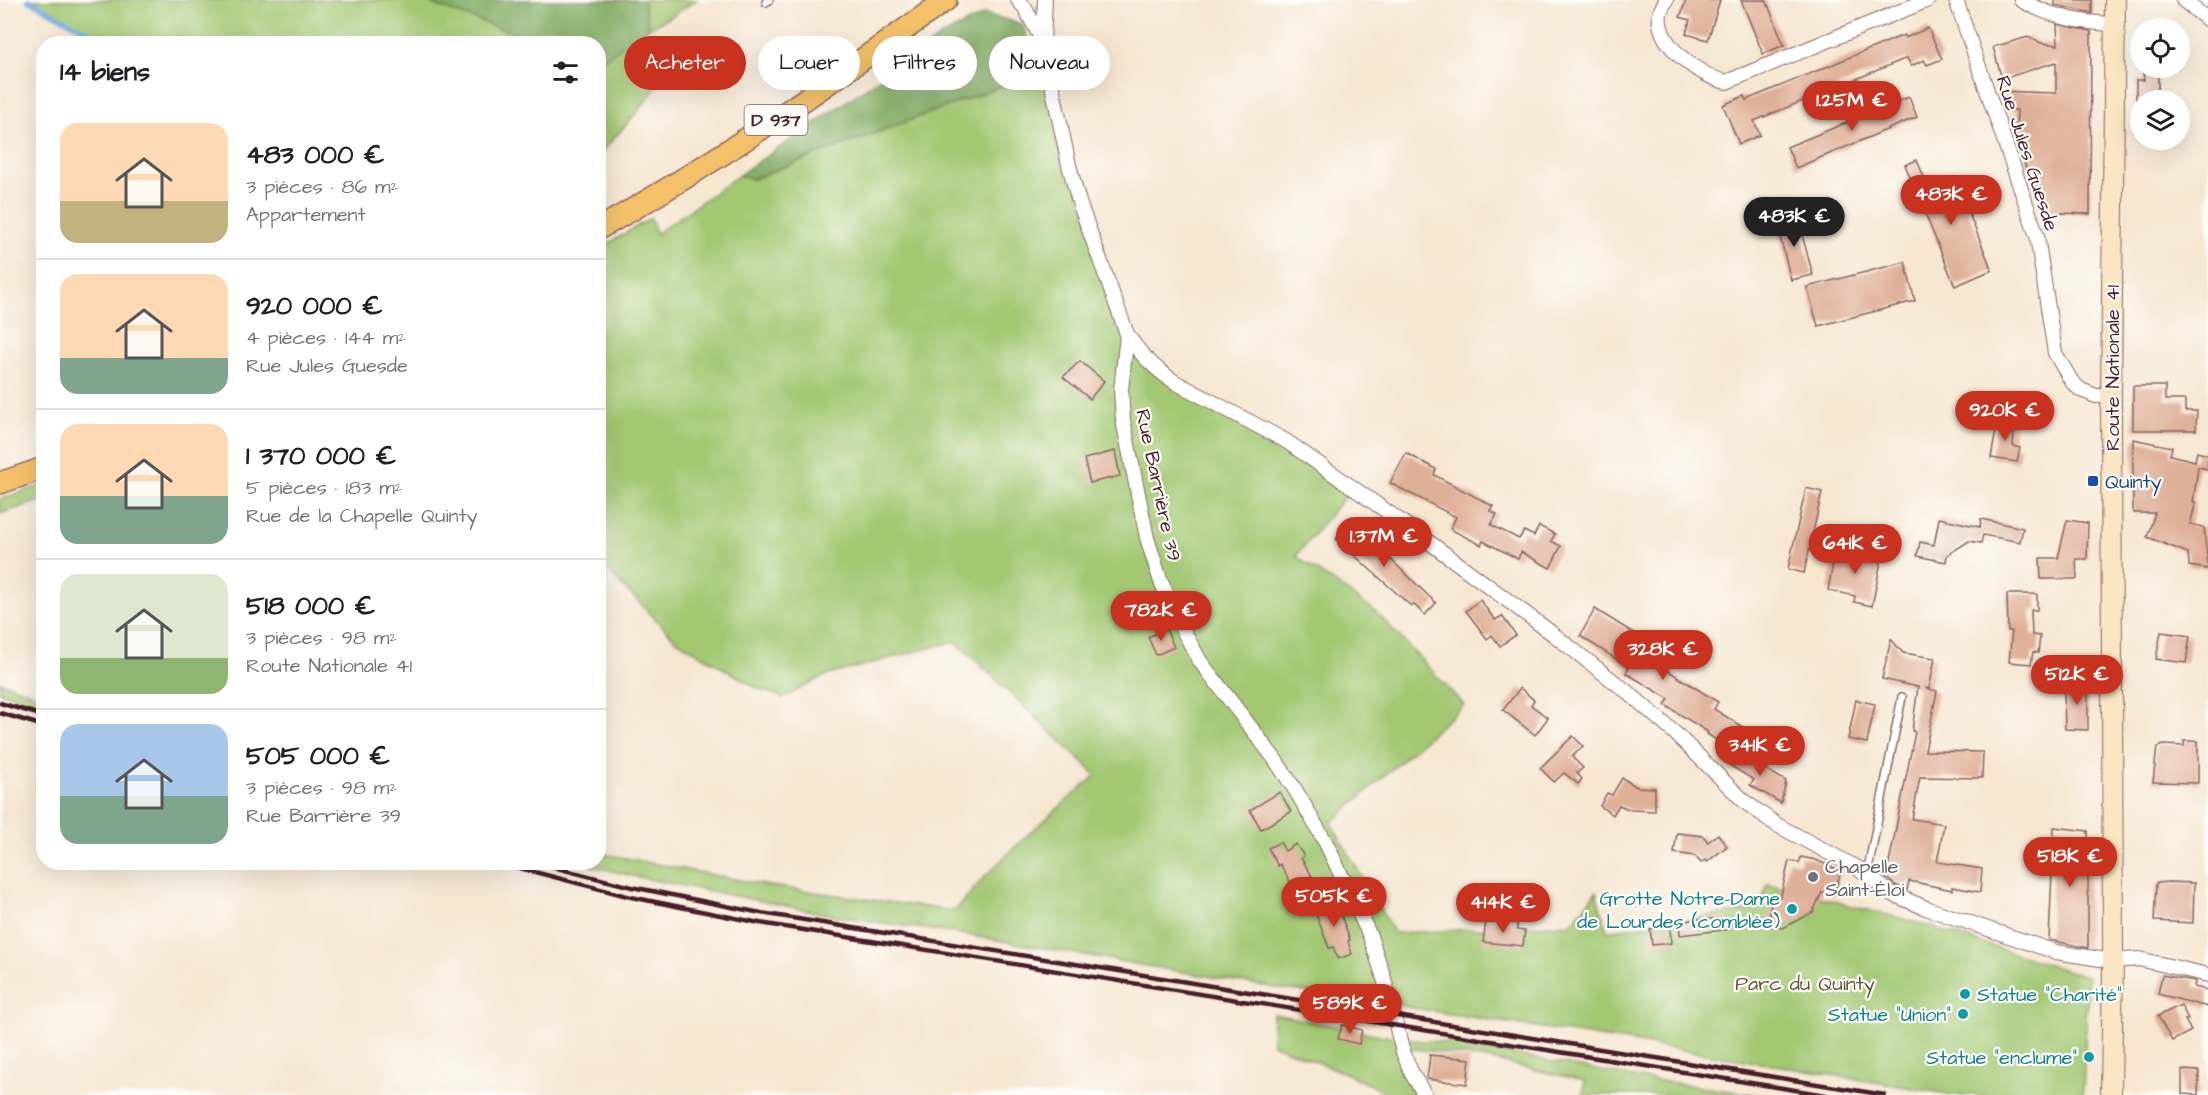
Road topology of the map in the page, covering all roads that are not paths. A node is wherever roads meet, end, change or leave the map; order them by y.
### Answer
1 (946, 0) edge
2 (1018, 0) edge
3 (1045, 0) edge
4 (1666, 0) edge
5 (1928, 0) edge
6 (1956, 0) edge
7 (2021, 0) edge
8 (2115, 0) edge
9 (2183, 0) edge
10 (2208, 20) edge
11 (2114, 24) junction
12 (1040, 36) edge
13 (1043, 36) edge
14 (1053, 90) edge
15 (606, 224) edge
16 (1127, 334) junction
17 (2111, 396) junction
18 (36, 471) edge
19 (0, 483) edge
20 (1902, 697) dead end
21 (1867, 875) junction
22 (2113, 961) junction
23 (2208, 975) edge
24 (1425, 1095) edge
25 (2112, 1095) edge

1 - 15 main road, D 937
2 - 12 street, Rue Barrière 39
3 - 13 street, Rue Barrière 39
4 - 5 street
6 - 17 street, Rue Jules Guesde
7 - 11 street
8 - 11 main road, Route Nationale 41
9 - 10 street
11 - 17 main road, Route Nationale 41
14 - 16 street, Rue Barrière 39
16 - 21 street
16 - 24 street, Rue Barrière 39
17 - 22 main road, Route Nationale 41
18 - 19 main road
20 - 21 lane
21 - 22 street
22 - 23 street
22 - 25 main road, Route Nationale 41

